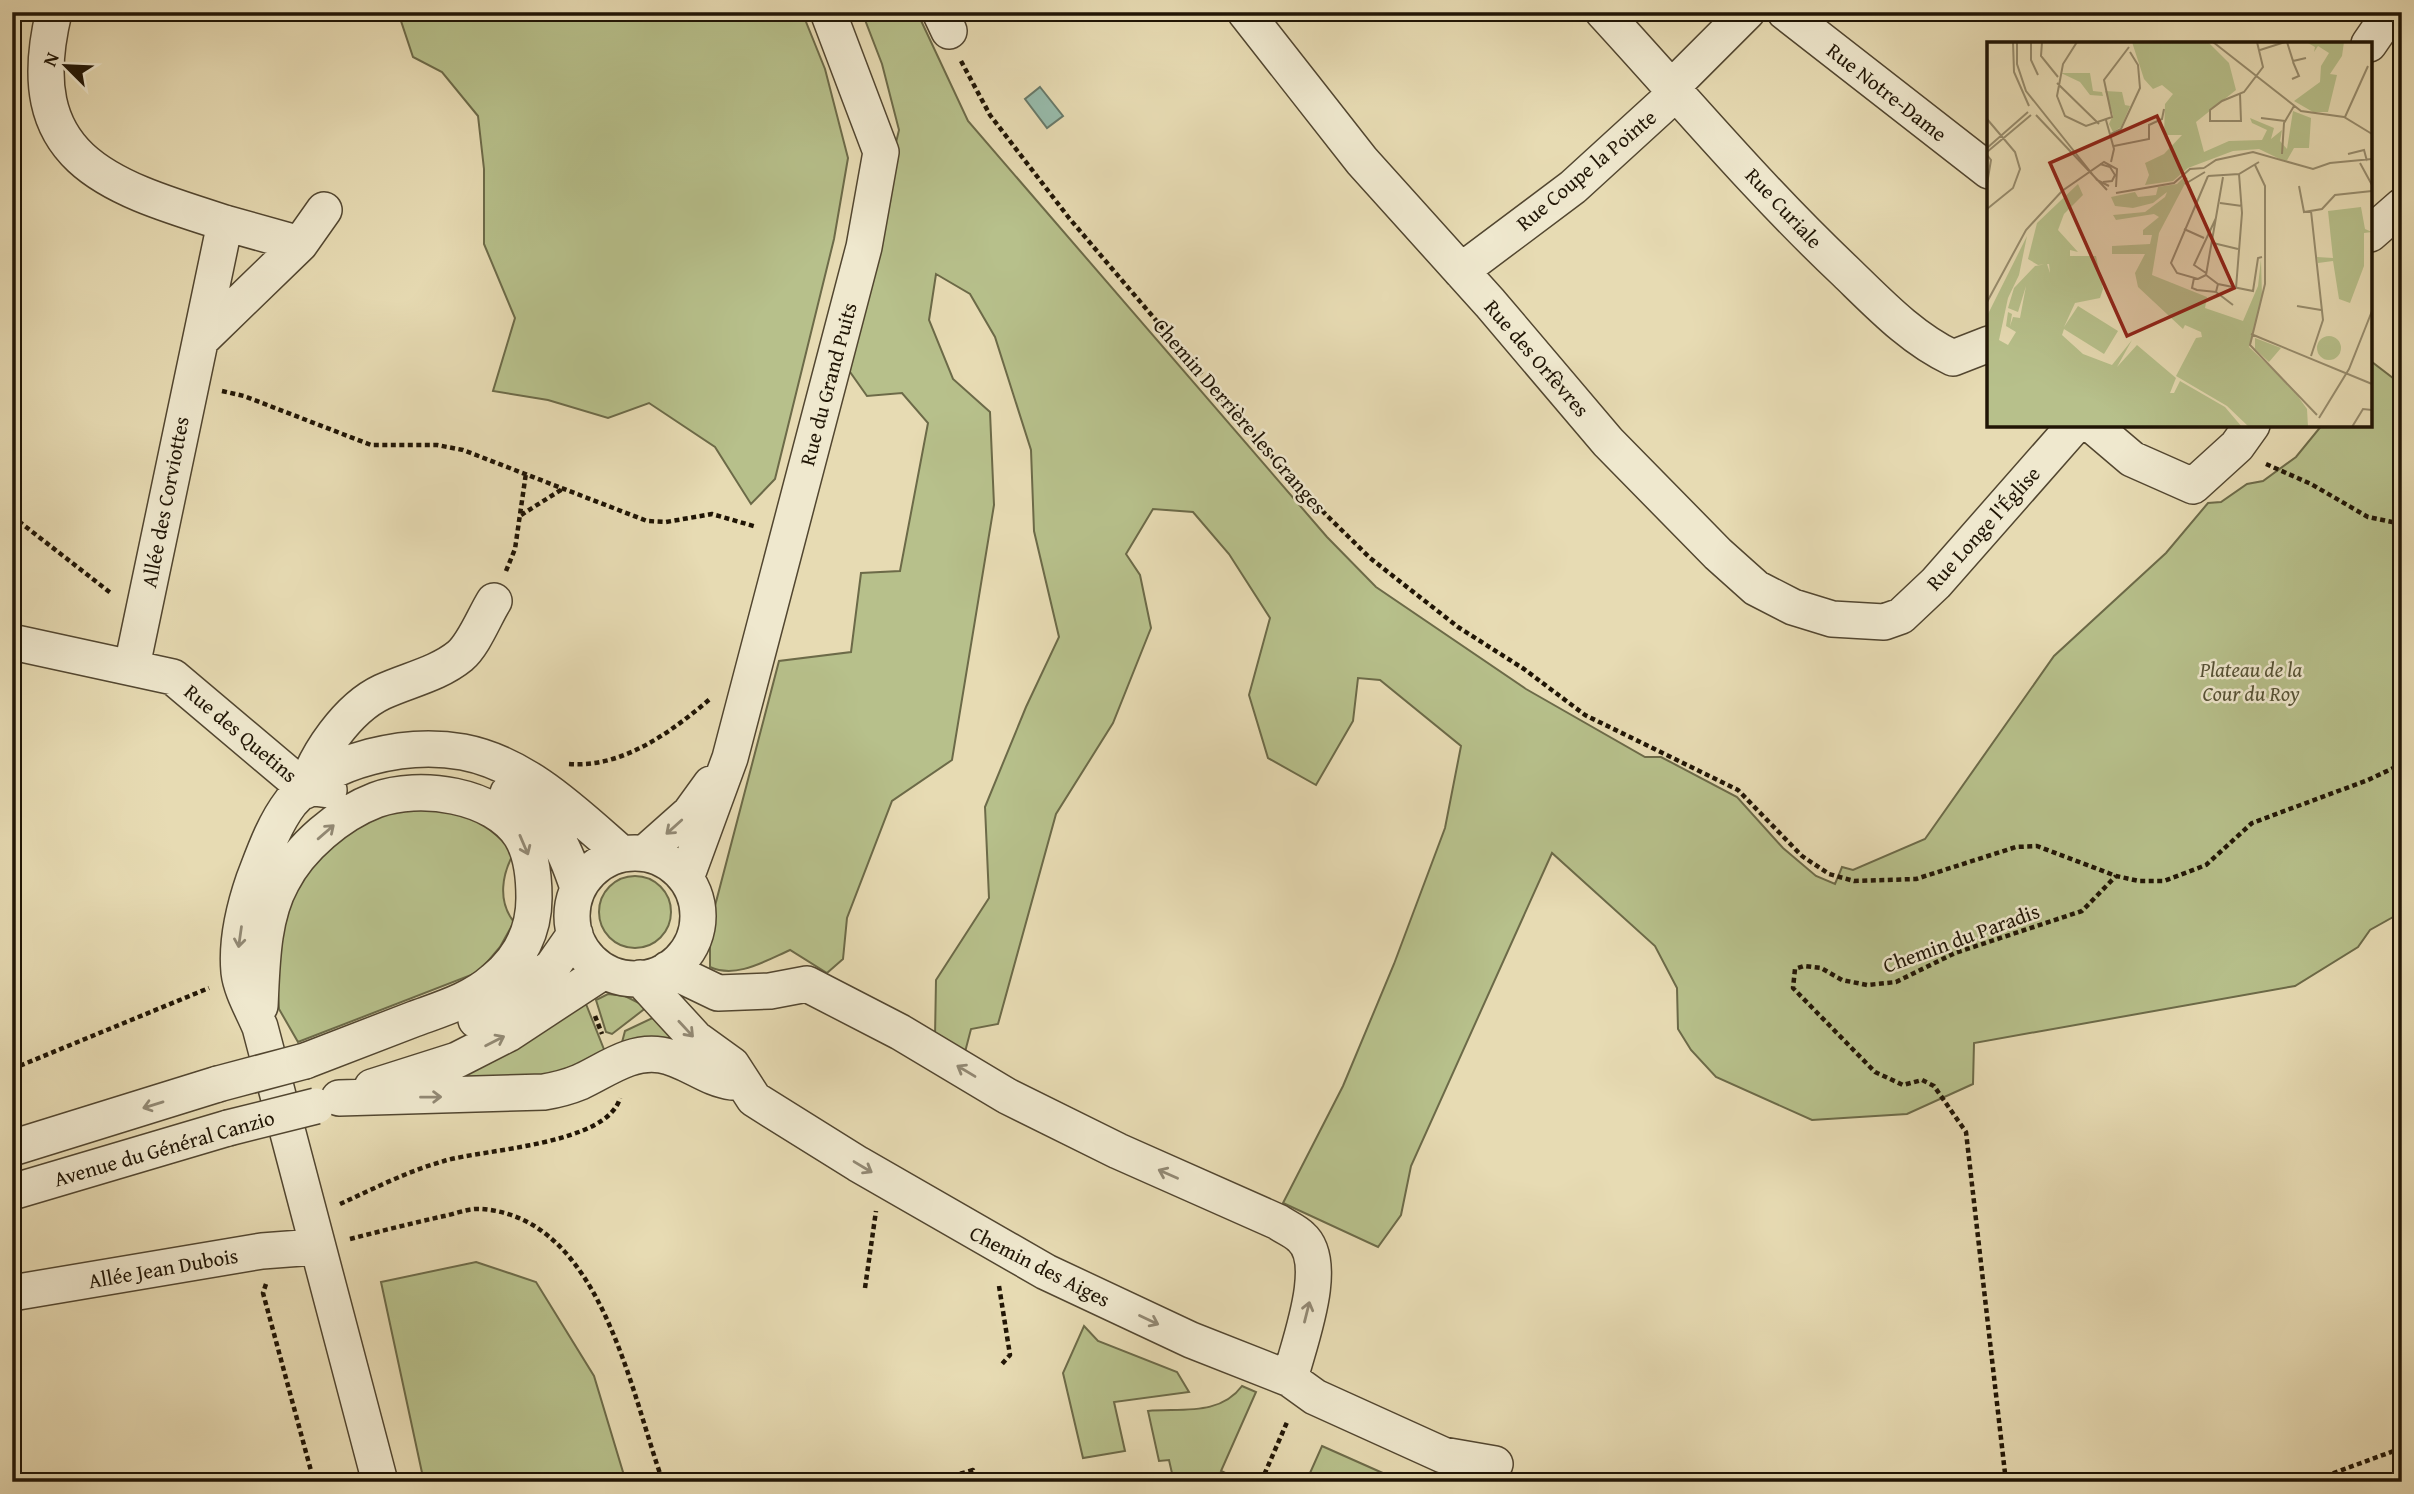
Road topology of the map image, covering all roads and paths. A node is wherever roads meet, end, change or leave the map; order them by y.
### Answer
1 (54, 12) edge
2 (828, 12) edge
3 (1245, 12) edge
4 (1603, 12) edge
5 (1747, 12) edge
6 (1785, 12) edge
7 (2391, 12) edge
8 (945, 22) edge
9 (2370, 42) edge
10 (1674, 90) junction
11 (1987, 169) edge
12 (2402, 206) edge
13 (324, 209) dead end
14 (225, 223) junction
15 (2372, 232) edge
16 (300, 244) junction
17 (1461, 271) junction
18 (202, 339) junction
19 (1987, 345) edge
20 (189, 384) junction
21 (2073, 427) edge
22 (2094, 427) edge
23 (2245, 436) edge
24 (526, 473) junction
25 (564, 488) junction
26 (12, 516) edge
27 (520, 516) junction
28 (2402, 523) edge
29 (788, 536) junction
30 (494, 601) joint
31 (144, 610) junction
32 (1884, 622) joint
33 (13, 642) edge
34 (12, 666) edge
35 (132, 666) junction
36 (748, 689) junction
37 (730, 758) junction
38 (566, 764) dead end
39 (2402, 764) edge
40 (306, 787) junction
41 (633, 853) junction
42 (2116, 876) junction
43 (686, 878) junction
44 (578, 888) junction
45 (575, 934) junction
46 (265, 944) junction
47 (604, 971) junction
48 (654, 974) junction
49 (239, 975) junction
50 (260, 1027) junction
51 (305, 1061) junction
52 (12, 1069) edge
53 (745, 1084) junction
54 (622, 1092) dead end
55 (327, 1102) junction
56 (12, 1148) edge
57 (12, 1192) edge
58 (329, 1205) dead end
59 (315, 1247) junction
60 (280, 1249) junction
61 (995, 1281) dead end
62 (12, 1293) edge
63 (1001, 1365) dead end
64 (1290, 1379) junction
65 (2402, 1448) edge
66 (1495, 1464) dead end
67 (952, 1475) dead end
68 (314, 1482) edge
69 (380, 1482) edge
70 (663, 1482) edge
71 (975, 1482) edge
72 (1261, 1482) edge
73 (2006, 1482) edge
74 (2309, 1482) edge

1 - 14 street
2 - 29 street, Rue du Grand Puits
3 - 17 street, Rue des Orfèvres
4 - 10 street, Rue Curiale
5 - 10 street, Rue Coupe la Pointe
6 - 11 street, Rue Notre-Dame
7 - 9 street
8 - 42 path, Chemin Derrière les Granges
10 - 17 street, Rue Coupe la Pointe
10 - 19 street, Rue Curiale
12 - 15 street
13 - 16 street, Allée des Corviottes
14 - 16 street
14 - 18 street, Allée des Corviottes
16 - 18 street, Allée des Corviottes
17 - 32 street, Rue des Orfèvres
18 - 20 street, Allée des Corviottes
20 - 24 path
20 - 31 street, Allée des Corviottes
21 - 32 street, Rue Longe l'Église
22 - 23 street
23 - 28 path
24 - 25 path
24 - 27 path
25 - 27 path
25 - 29 path
26 - 31 path
27 - 30 path
29 - 36 street, Rue du Grand Puits
30 - 40 street
31 - 35 street, Allée des Corviottes
33 - 34 street
33 - 35 street, Rue des Quetins
35 - 40 street, Rue des Quetins
36 - 37 street, Rue du Grand Puits
36 - 38 path
37 -> 41 street, Rue du Grand Puits
37 - 43 street, Rue du Grand Puits
39 - 42 path, Chemin Derrière les Granges
40 - 41 street
40 - 44 street
40 - 46 street
40 -> 49 street
41 - 43 street
41 - 44 street
42 - 73 path, Chemin du Paradis
43 - 48 street
44 - 45 street
45 - 47 street
45 - 51 street
46 - 50 street
46 -> 51 street
47 - 48 street
55 -> 47 street
48 -> 53 street, Chemin des Aiges
64 -> 48 street
49 - 50 street
49 - 52 path
50 - 59 street
51 -> 56 street, Avenue du Général Canzio, bridge
55 -> 53 street
53 -> 64 street, Chemin des Aiges
54 - 58 path
55 - 57 street, Avenue du Général Canzio, bridge
59 - 60 street, Allée Jean Dubois
59 - 69 street
59 - 70 path
60 - 62 street, Allée Jean Dubois
60 - 68 path
61 - 63 path
64 - 66 street, Chemin des Aiges
64 - 72 path
65 - 74 path
67 - 71 path

